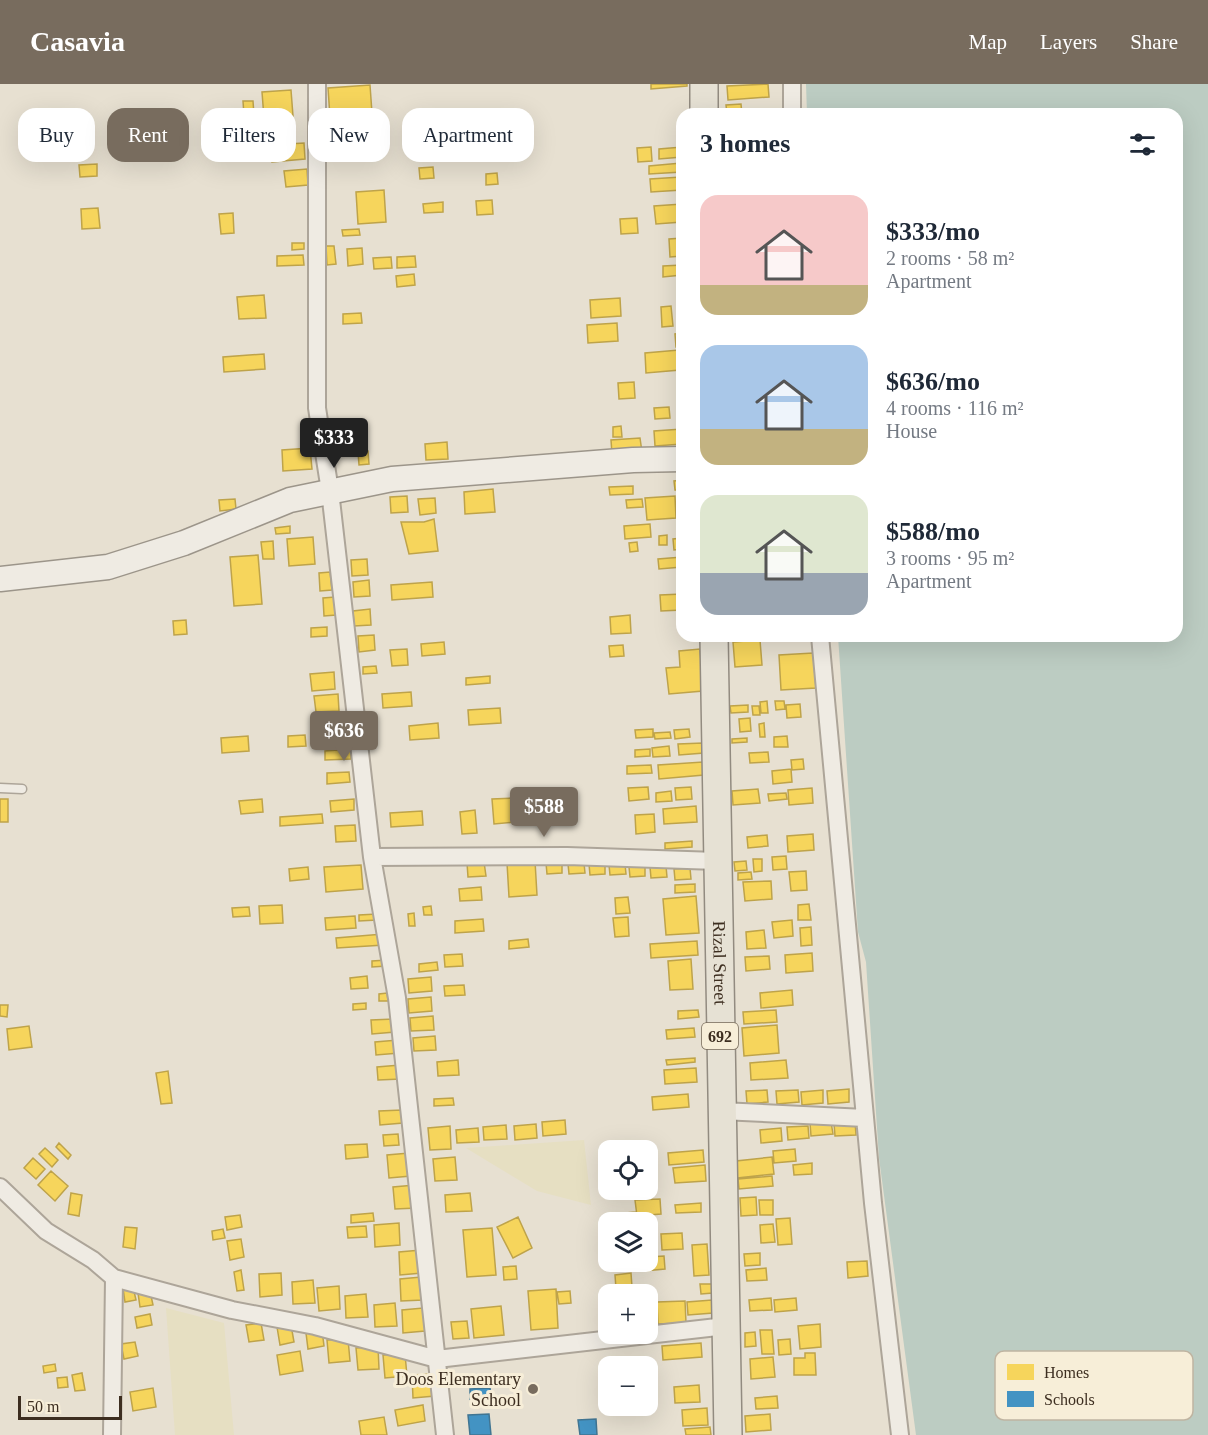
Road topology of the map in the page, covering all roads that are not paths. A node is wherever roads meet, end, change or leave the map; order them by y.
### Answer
1 (317, 84) edge
2 (704, 84) edge
3 (792, 84) edge
4 (704, 108) edge
5 (792, 108) edge
6 (676, 459) edge
7 (330, 491) junction
8 (0, 579) edge
9 (714, 642) edge
10 (821, 642) edge
11 (0, 788) edge
12 (22, 789) dead end
13 (372, 857) junction
14 (717, 861) junction
15 (721, 1112) junction
16 (865, 1118) junction
17 (0, 1187) edge
18 (114, 1278) junction
19 (726, 1326) junction
20 (437, 1359) junction
21 (112, 1435) edge
22 (445, 1435) edge
23 (728, 1435) edge
24 (900, 1435) edge

1 - 7 street
2 - 4 main road
3 - 5 street
6 - 7 street
7 - 8 street
7 - 13 street
9 - 14 main road, Rizal Street / 692
10 - 16 street
11 - 12 lane
13 - 14 street
13 - 20 street
14 - 15 main road, Rizal Street / 692
15 - 16 street
15 - 19 main road, Rizal Street / 692
16 - 24 street
17 - 18 street
18 - 20 street
18 - 21 street
19 - 20 street
19 - 23 main road, Rizal Street / 692
20 - 22 street

